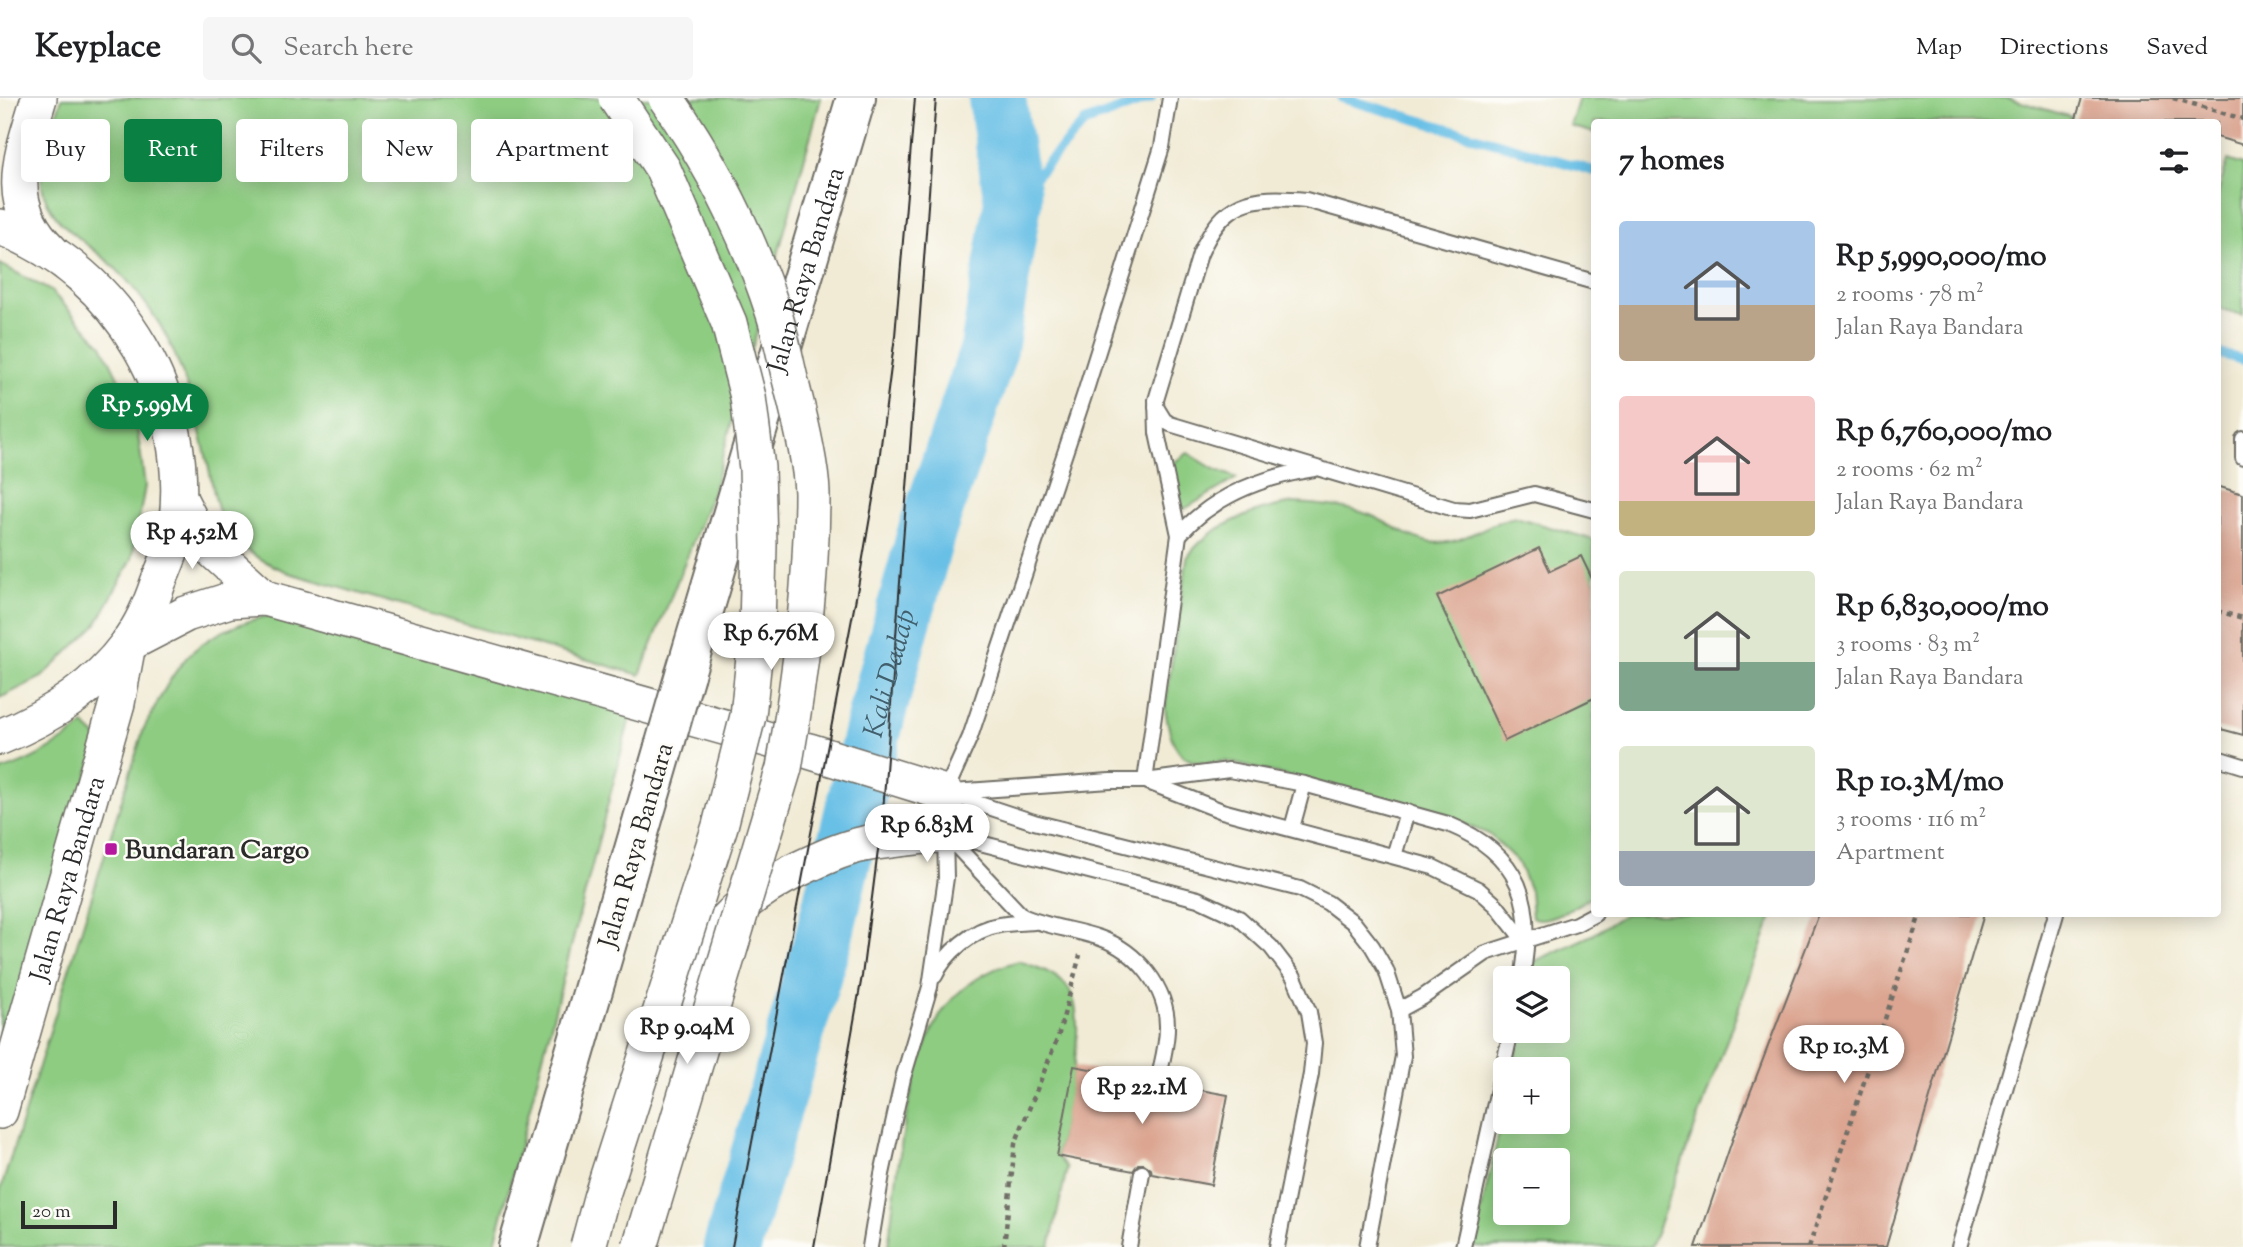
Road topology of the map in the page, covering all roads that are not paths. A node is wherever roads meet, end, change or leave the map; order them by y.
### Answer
1 (39, 98) edge
2 (616, 98) edge
3 (666, 98) edge
4 (856, 98) edge
5 (1170, 98) edge
6 (0, 227) edge
7 (58, 258) junction
8 (1591, 281) edge
9 (1156, 406) junction
10 (2243, 439) edge
11 (2243, 458) edge
12 (1319, 468) junction
13 (179, 498) junction
14 (1591, 509) edge
15 (1179, 535) junction
16 (265, 598) junction
17 (128, 644) junction
18 (0, 737) edge
19 (2221, 759) edge
20 (2243, 766) edge
21 (1145, 781) junction
22 (1304, 784) junction
23 (945, 793) junction
24 (1407, 812) junction
25 (1292, 828) junction
26 (945, 834) junction
27 (1394, 856) junction
28 (1591, 916) edge
29 (2055, 917) edge
30 (1035, 922) junction
31 (1525, 942) junction
32 (1523, 966) edge
33 (930, 986) junction
34 (1399, 1010) junction
35 (1508, 1043) edge
36 (1158, 1082) dead end
37 (0, 1111) edge
38 (1142, 1173) dead end
39 (518, 1247) edge
40 (590, 1247) edge
41 (640, 1247) edge
42 (870, 1247) edge
43 (1129, 1247) edge
44 (1277, 1247) edge
45 (1367, 1247) edge
46 (1463, 1247) edge
47 (1959, 1247) edge

1 - 7 street
2 - 40 street, Jalan Raya Bandara, bridge
3 - 41 street, bridge
4 - 39 main road, Jalan Raya Bandara, bridge
5 - 23 lane
6 - 7 street
7 - 13 street
8 - 9 lane
9 - 12 lane
9 - 15 lane
10 - 11 lane
12 - 14 lane
12 - 15 lane
13 - 16 street
13 - 17 street
15 - 21 lane
16 - 17 street
16 - 23 street
17 - 18 street
17 - 37 street, Jalan Raya Bandara
19 - 20 lane
21 - 22 lane
21 - 23 lane
21 - 25 lane
22 - 24 lane
22 - 25 lane
23 - 26 street
23 - 34 lane
24 - 27 lane
24 - 31 lane
25 - 27 lane
26 - 30 lane
26 - 33 lane
26 - 40 street, Jalan Raya Bandara
26 - 44 lane
27 - 31 lane
28 - 31 lane
29 - 47 lane
30 - 33 lane
30 - 36 lane
31 - 32 lane
31 - 34 lane
33 - 42 lane
34 - 45 lane
35 - 46 lane
38 - 43 lane

